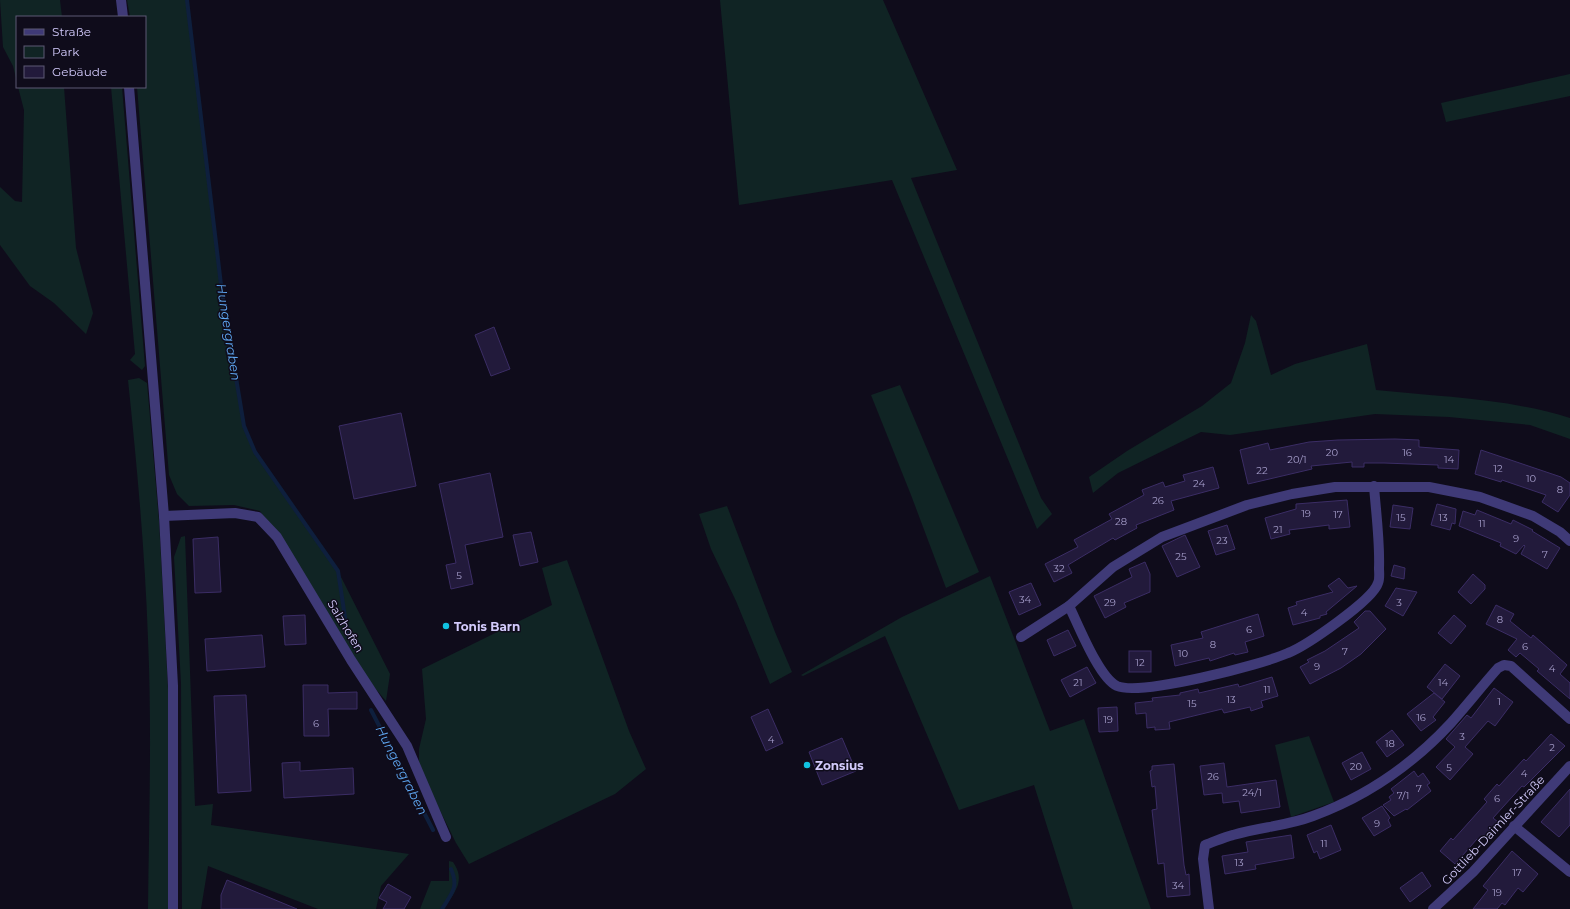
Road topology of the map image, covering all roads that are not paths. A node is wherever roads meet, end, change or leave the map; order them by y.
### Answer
1 (121, 0) edge
2 (123, 16) edge
3 (129, 88) edge
4 (1374, 486) junction
5 (164, 516) junction
6 (1570, 541) edge
7 (1070, 606) junction
8 (1021, 637) dead end
9 (1570, 719) edge
10 (1570, 766) edge
11 (1514, 826) junction
12 (446, 837) dead end
13 (1570, 872) edge
14 (173, 909) edge
15 (1209, 909) edge
16 (1433, 909) edge

1 - 2 street
3 - 5 street
4 - 6 street
4 - 7 street
4 - 7 street
5 - 12 street, Salzhofen
5 - 14 street
7 - 8 street
9 - 15 street
10 - 11 street, Gottlieb-Daimler-Straße
11 - 13 street
11 - 16 street, Gottlieb-Daimler-Straße

